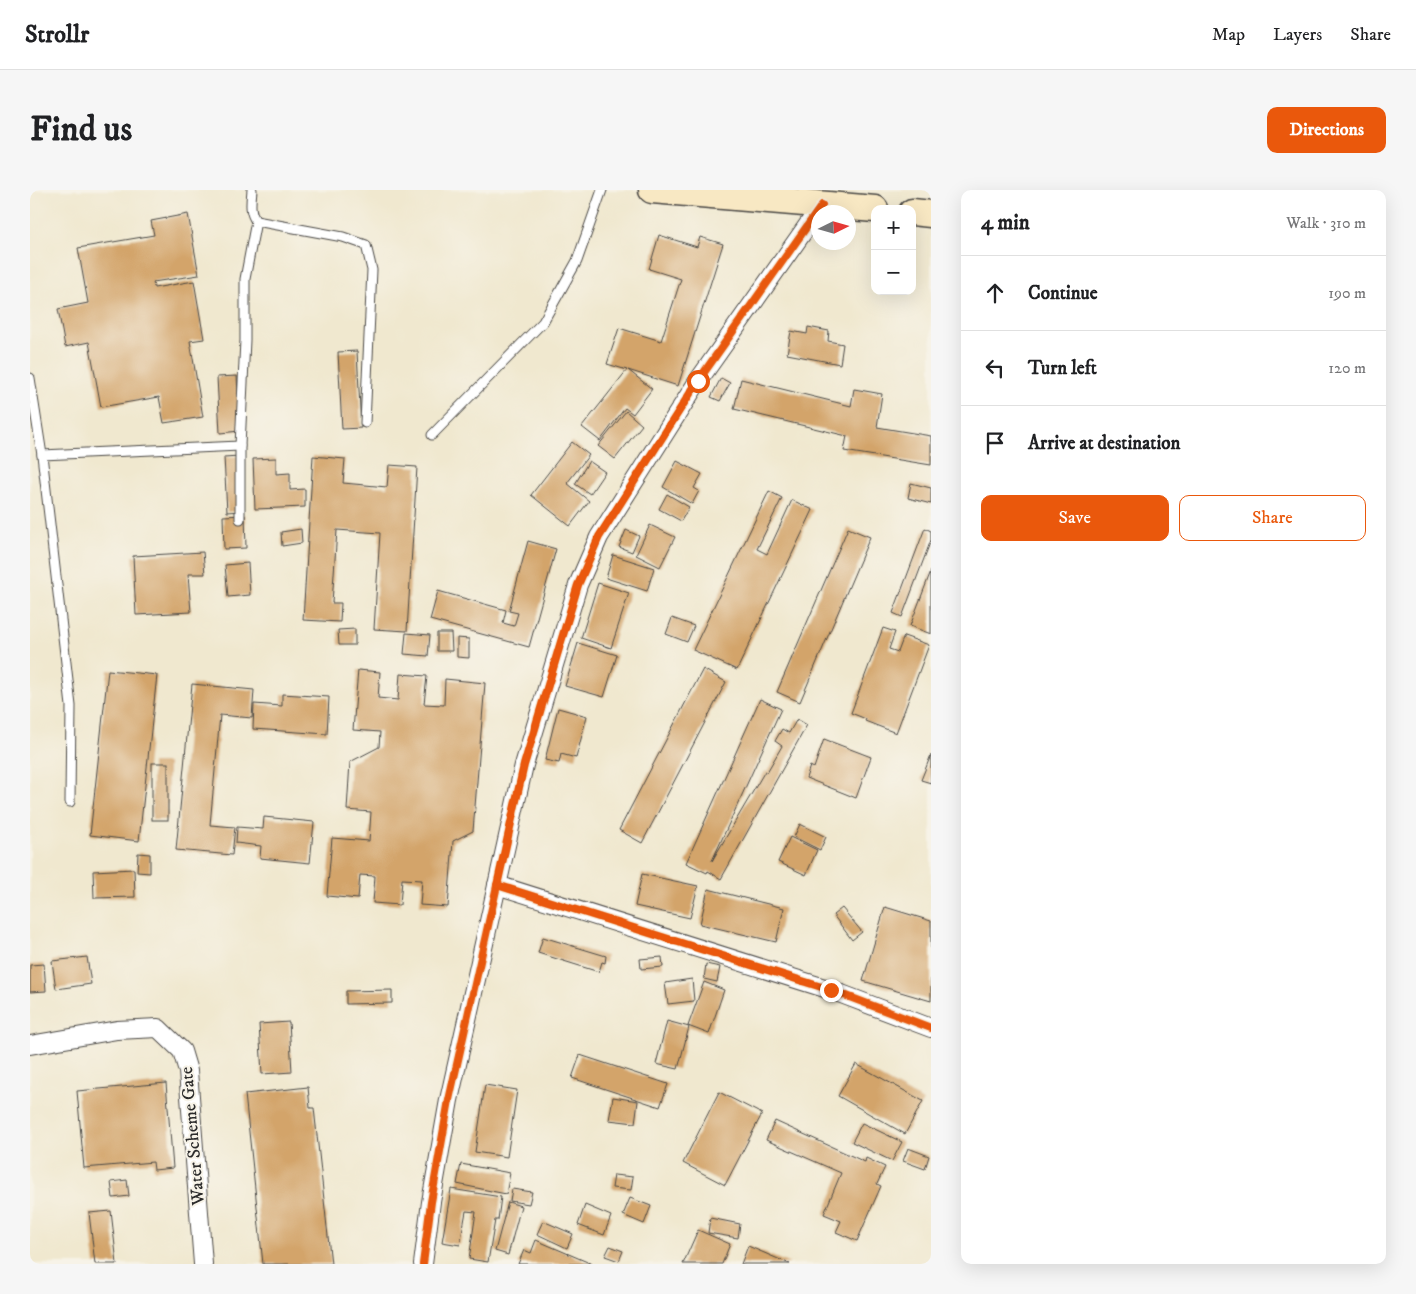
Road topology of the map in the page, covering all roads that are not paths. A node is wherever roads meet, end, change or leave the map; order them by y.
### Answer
1 (252, 190) edge
2 (602, 190) edge
3 (652, 190) edge
4 (822, 205) edge
5 (856, 208) edge
6 (871, 209) edge
7 (916, 212) edge
8 (931, 214) edge
9 (256, 221) junction
10 (811, 221) edge
11 (30, 378) edge
12 (364, 423) dead end
13 (432, 435) dead end
14 (240, 446) junction
15 (42, 455) junction
16 (240, 519) dead end
17 (70, 802) dead end
18 (497, 885) junction
19 (931, 1028) edge
20 (30, 1045) edge
21 (203, 1264) edge
22 (423, 1264) edge

1 - 9 lane
2 - 13 lane
3 - 4 main road
5 - 6 main road
7 - 8 main road
9 - 12 lane
9 - 14 lane
10 - 18 street
11 - 15 lane
14 - 15 lane
14 - 16 lane
15 - 17 lane
18 - 19 street
18 - 22 street
20 - 21 street, Water Scheme Gate

